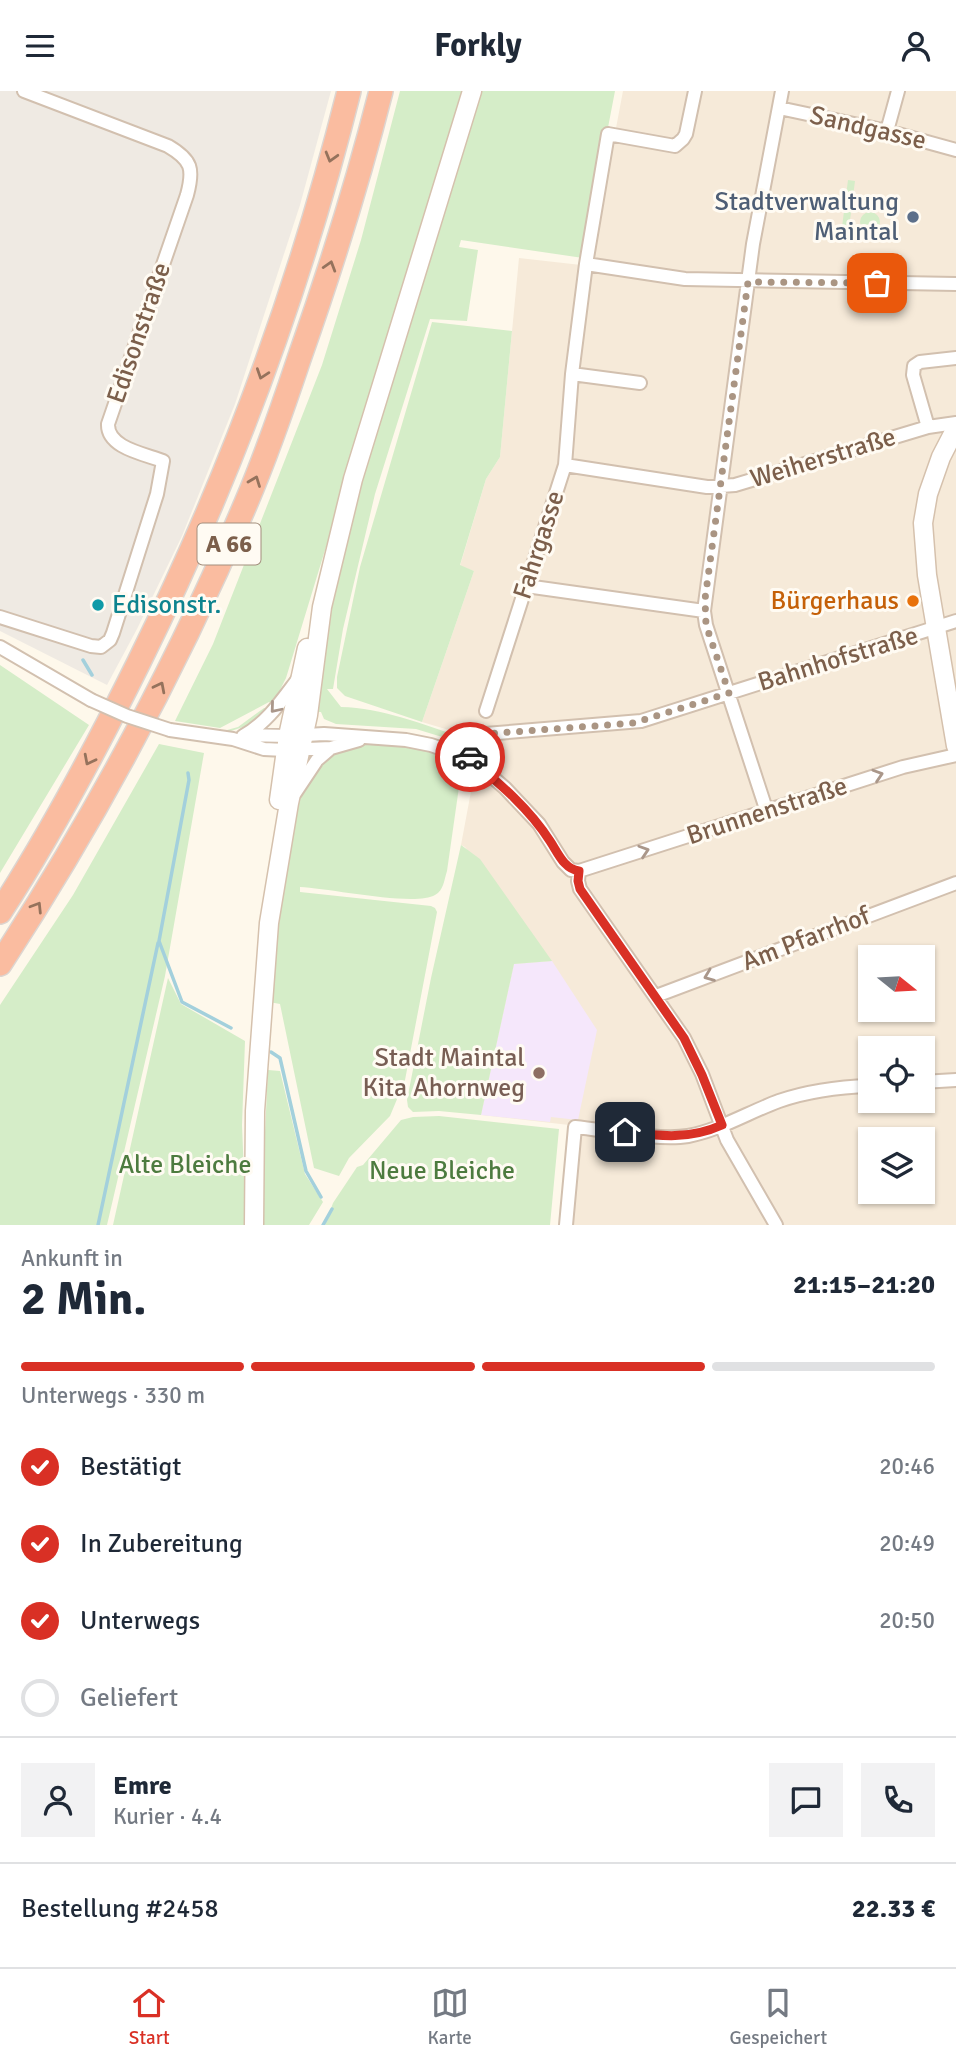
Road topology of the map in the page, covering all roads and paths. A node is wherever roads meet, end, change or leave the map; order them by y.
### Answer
1 (24, 91) edge
2 (349, 91) edge
3 (380, 91) edge
4 (472, 91) edge
5 (695, 91) edge
6 (782, 91) edge
7 (898, 91) edge
8 (779, 108) junction
9 (887, 131) junction
10 (956, 150) edge
11 (586, 264) junction
12 (748, 282) junction
13 (956, 284) edge
14 (956, 358) edge
15 (572, 374) junction
16 (640, 383) dead end
17 (956, 425) edge
18 (928, 427) junction
19 (565, 465) junction
20 (720, 487) junction
21 (526, 586) junction
22 (322, 607) junction
23 (705, 611) junction
24 (0, 617) edge
25 (956, 621) edge
26 (935, 628) junction
27 (0, 647) edge
28 (300, 677) junction
29 (729, 693) junction
30 (486, 711) dead end
31 (239, 737) junction
32 (366, 738) junction
33 (294, 743) junction
34 (956, 746) edge
35 (331, 748) junction
36 (956, 755) edge
37 (470, 759) junction
38 (289, 803) junction
39 (767, 812) junction
40 (579, 871) junction
41 (956, 883) edge
42 (272, 894) junction
43 (0, 912) edge
44 (0, 964) edge
45 (656, 996) junction
46 (956, 1080) edge
47 (935, 1081) edge
48 (858, 1087) edge
49 (722, 1125) junction
50 (254, 1225) edge
51 (566, 1225) edge
52 (776, 1225) edge

1 - 24 street, Edisonstraße
2 -> 43 highway, A 66
44 -> 3 highway, A 66
4 - 22 main road
5 - 11 street, Fahrgasse
6 - 8 street
7 - 9 street
8 - 9 street, Sandgasse
8 - 12 street
9 - 10 street, Sandgasse
11 - 12 street
11 - 15 street, Fahrgasse
12 - 13 street
12 - 20 street
14 - 18 street
15 - 16 street
15 - 19 street, Fahrgasse
17 - 18 street, Weiherstraße
17 - 26 main road
18 - 20 street, Weiherstraße
19 - 20 street, Weiherstraße
19 - 21 street, Fahrgasse
20 - 23 street
21 - 23 street
21 - 30 street, Fahrgasse
22 - 28 main road
22 - 33 main road
23 - 29 street
25 - 26 street, Bahnhofstraße
26 - 29 street, Bahnhofstraße
26 - 34 main road
27 - 31 street, bridge
28 -> 31 street
28 - 33 main road
29 - 37 street, Bahnhofstraße
29 - 39 street
31 - 33 street
32 - 33 street
32 - 35 street
32 - 37 street
33 - 35 street
33 - 38 main road
33 - 42 main road
35 - 38 street
39 -> 36 street, Brunnenstraße
37 - 40 street
38 - 42 main road
40 -> 39 street, Brunnenstraße
40 - 45 street
41 -> 45 street, Am Pfarrhof
42 - 50 main road
45 - 49 street
46 - 47 street
48 - 49 street
49 - 51 street
49 - 52 street

